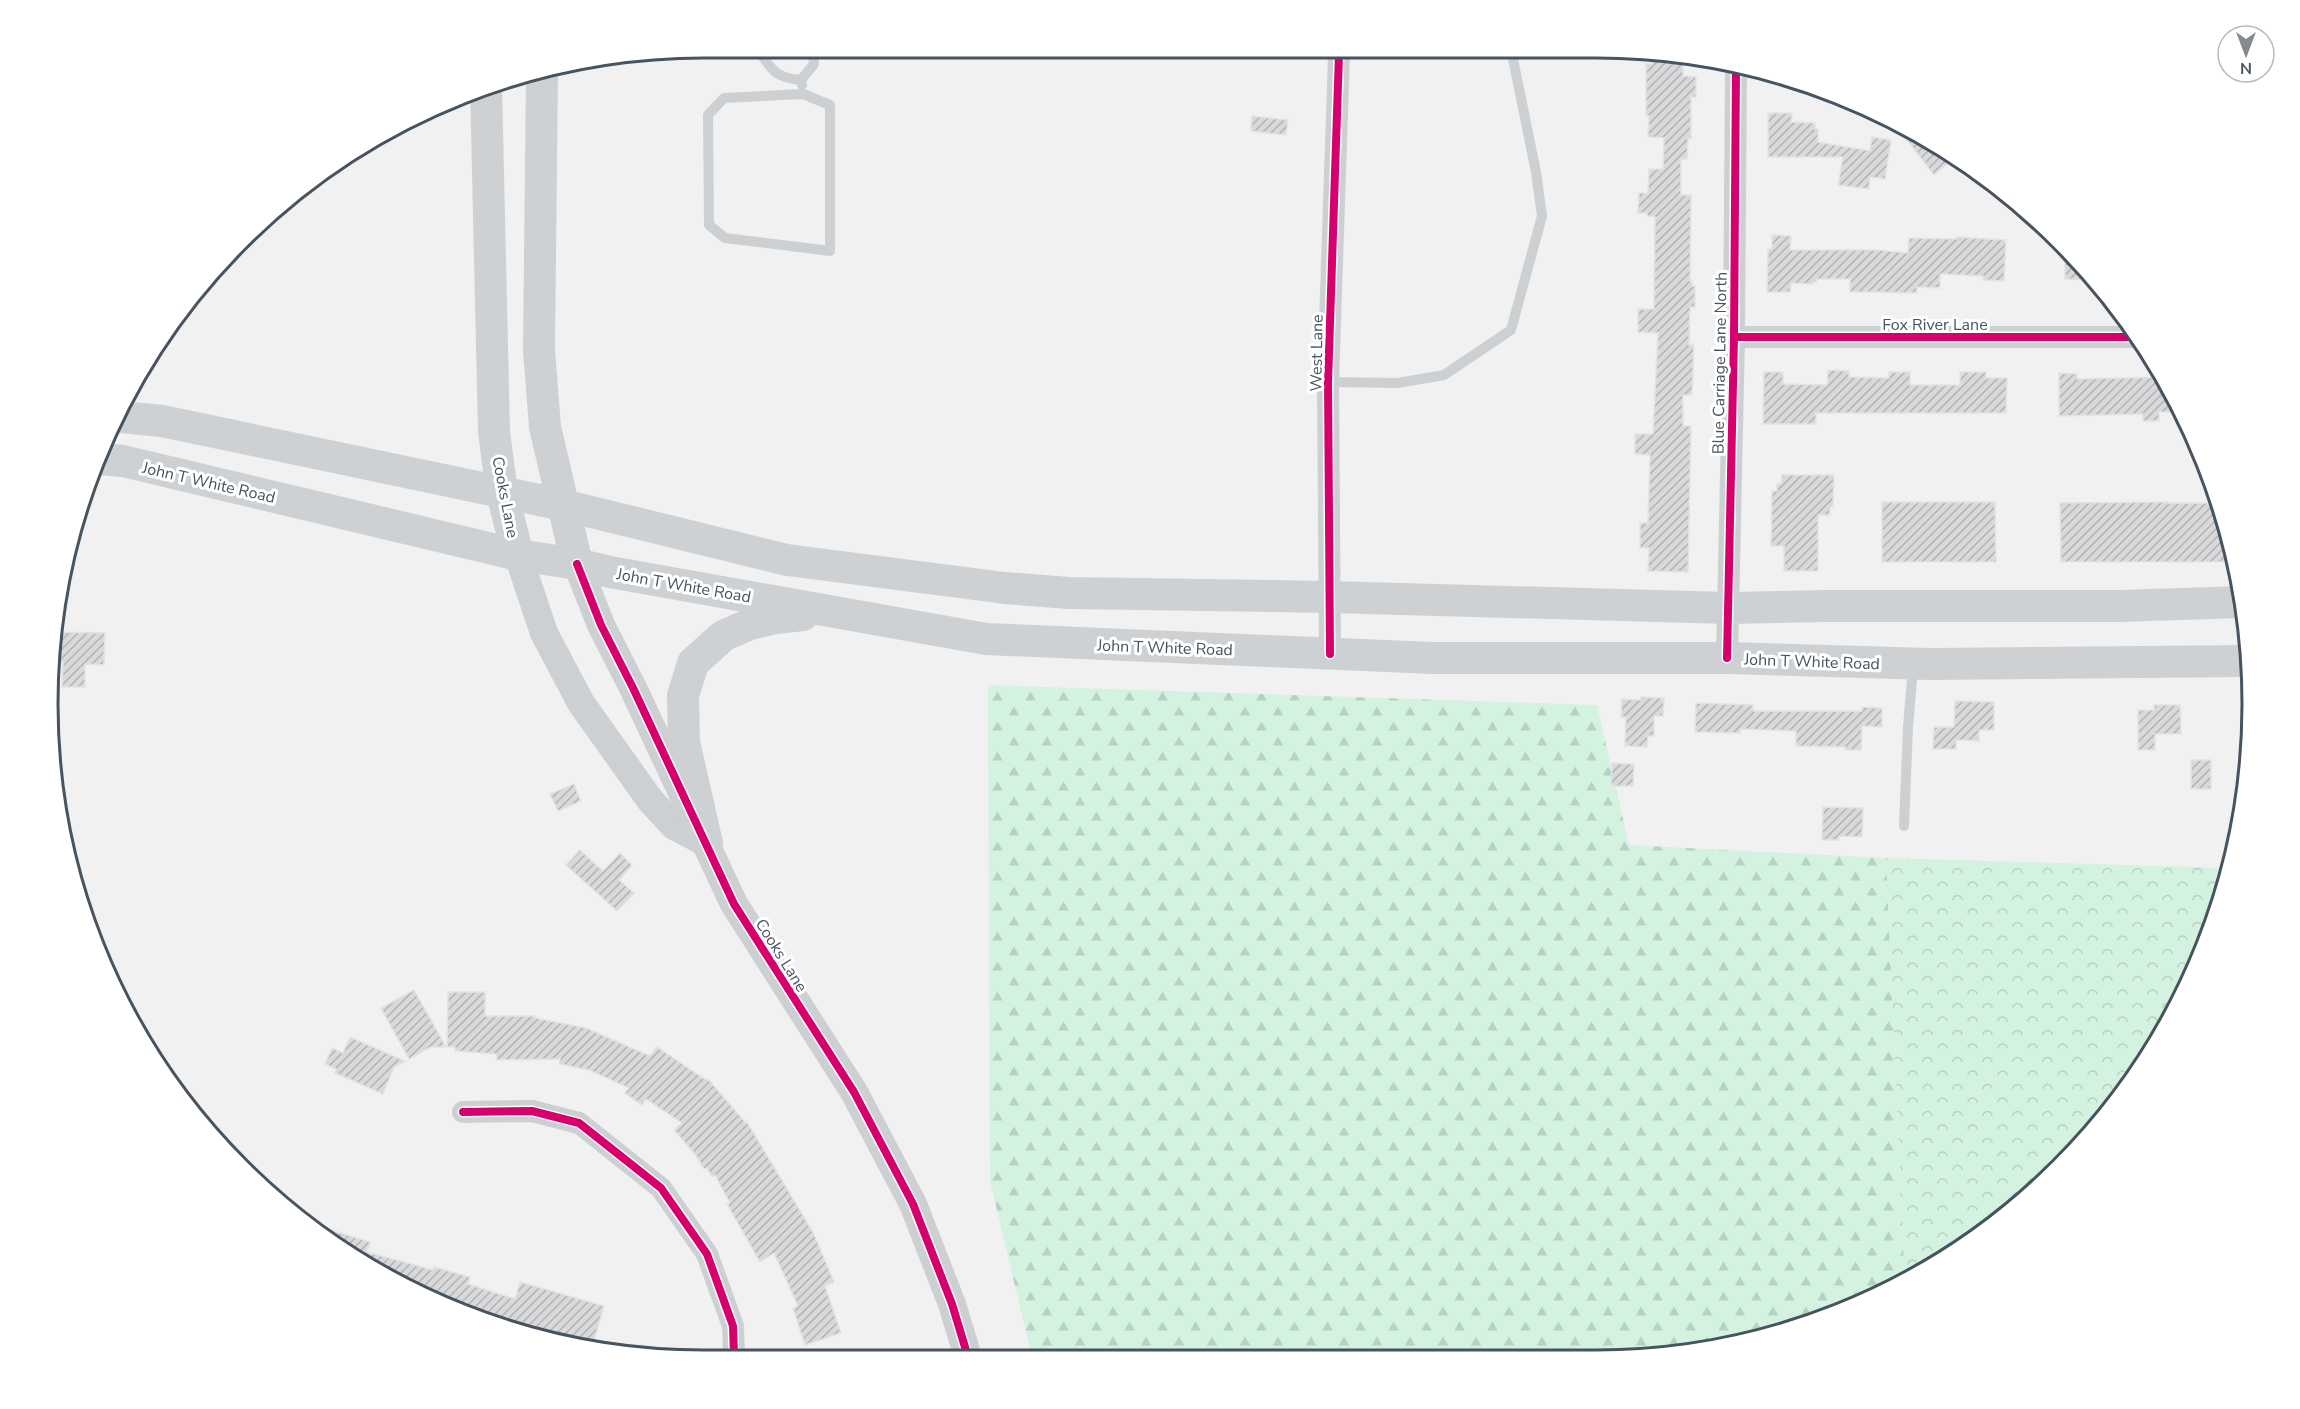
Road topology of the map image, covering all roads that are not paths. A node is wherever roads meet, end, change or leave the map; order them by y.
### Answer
1 (764, 58) edge
2 (813, 58) edge
3 (1339, 58) edge
4 (1513, 58) edge
5 (1736, 74) edge
6 (542, 80) edge
7 (801, 80) junction
8 (803, 94) junction
9 (486, 97) edge
10 (1734, 338) junction
11 (2127, 338) edge
12 (1329, 382) junction
13 (126, 417) edge
14 (107, 460) edge
15 (502, 493) junction
16 (562, 505) junction
17 (518, 555) junction
18 (577, 564) junction
19 (1330, 597) junction
20 (2233, 602) edge
21 (1728, 608) junction
22 (842, 612) junction
23 (1330, 654) junction
24 (1727, 658) junction
25 (2240, 661) edge
26 (1914, 664) junction
27 (1904, 826) dead end
28 (707, 843) junction
29 (463, 1112) dead end
30 (734, 1350) edge
31 (966, 1350) edge

1 - 7 lane
2 - 7 lane
3 - 12 street, West Lane
4 - 12 lane
5 - 10 street, Blue Carriage Lane North
6 - 16 main road, Cooks Lane
7 - 8 lane
8 - 8 lane
9 - 15 main road, Cooks Lane
10 - 11 street, Fox River Lane
10 - 21 street, Blue Carriage Lane North
12 - 19 street, West Lane
13 - 15 main road
14 - 17 main road, John T White Road
15 - 16 main road
15 - 17 main road, Cooks Lane
16 - 18 main road, Cooks Lane
16 - 19 main road
17 - 18 main road, John T White Road
17 - 28 street, Cooks Lane
18 - 22 main road, John T White Road
18 - 28 street, Cooks Lane
19 - 21 main road
19 - 23 street, West Lane
20 - 21 main road
21 - 24 street, Blue Carriage Lane North
22 - 23 main road, John T White Road
22 - 28 main road
23 - 24 main road, John T White Road
24 - 26 main road, John T White Road
25 - 26 main road, John T White Road
26 - 27 lane
28 - 31 street, Cooks Lane
29 - 30 street

